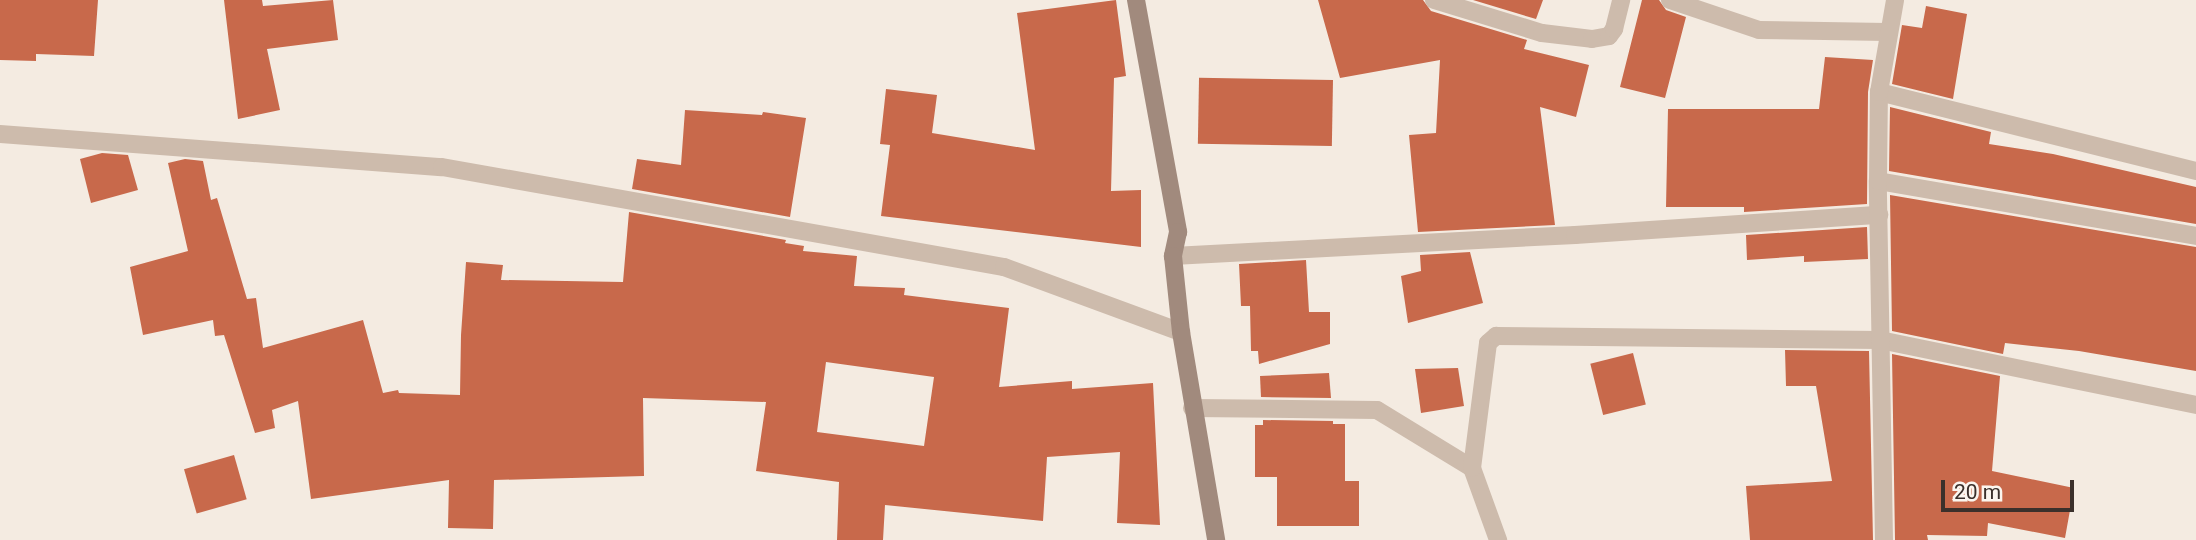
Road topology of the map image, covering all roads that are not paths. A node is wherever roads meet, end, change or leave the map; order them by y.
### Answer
1 (1136, 0) edge
2 (1434, 0) edge
3 (1621, 0) edge
4 (1670, 0) edge
5 (1895, 0) edge
6 (1888, 32) junction
7 (1880, 92) junction
8 (0, 134) edge
9 (2196, 171) edge
10 (1878, 181) junction
11 (1880, 215) junction
12 (2196, 236) edge
13 (1173, 256) junction
14 (1181, 332) junction
15 (1880, 340) junction
16 (2196, 405) edge
17 (1192, 408) junction
18 (1472, 468) junction
19 (1216, 540) edge
20 (1498, 540) edge
21 (1884, 540) edge

1 - 13 street
2 - 3 street
4 - 6 street
5 - 6 street
6 - 7 street
7 - 9 street
7 - 10 street
8 - 14 street
10 - 11 street
10 - 12 street
11 - 13 street
11 - 15 street
13 - 14 street
14 - 17 street
15 - 16 street
15 - 18 street
15 - 21 street
17 - 18 street
17 - 19 street
18 - 20 street

